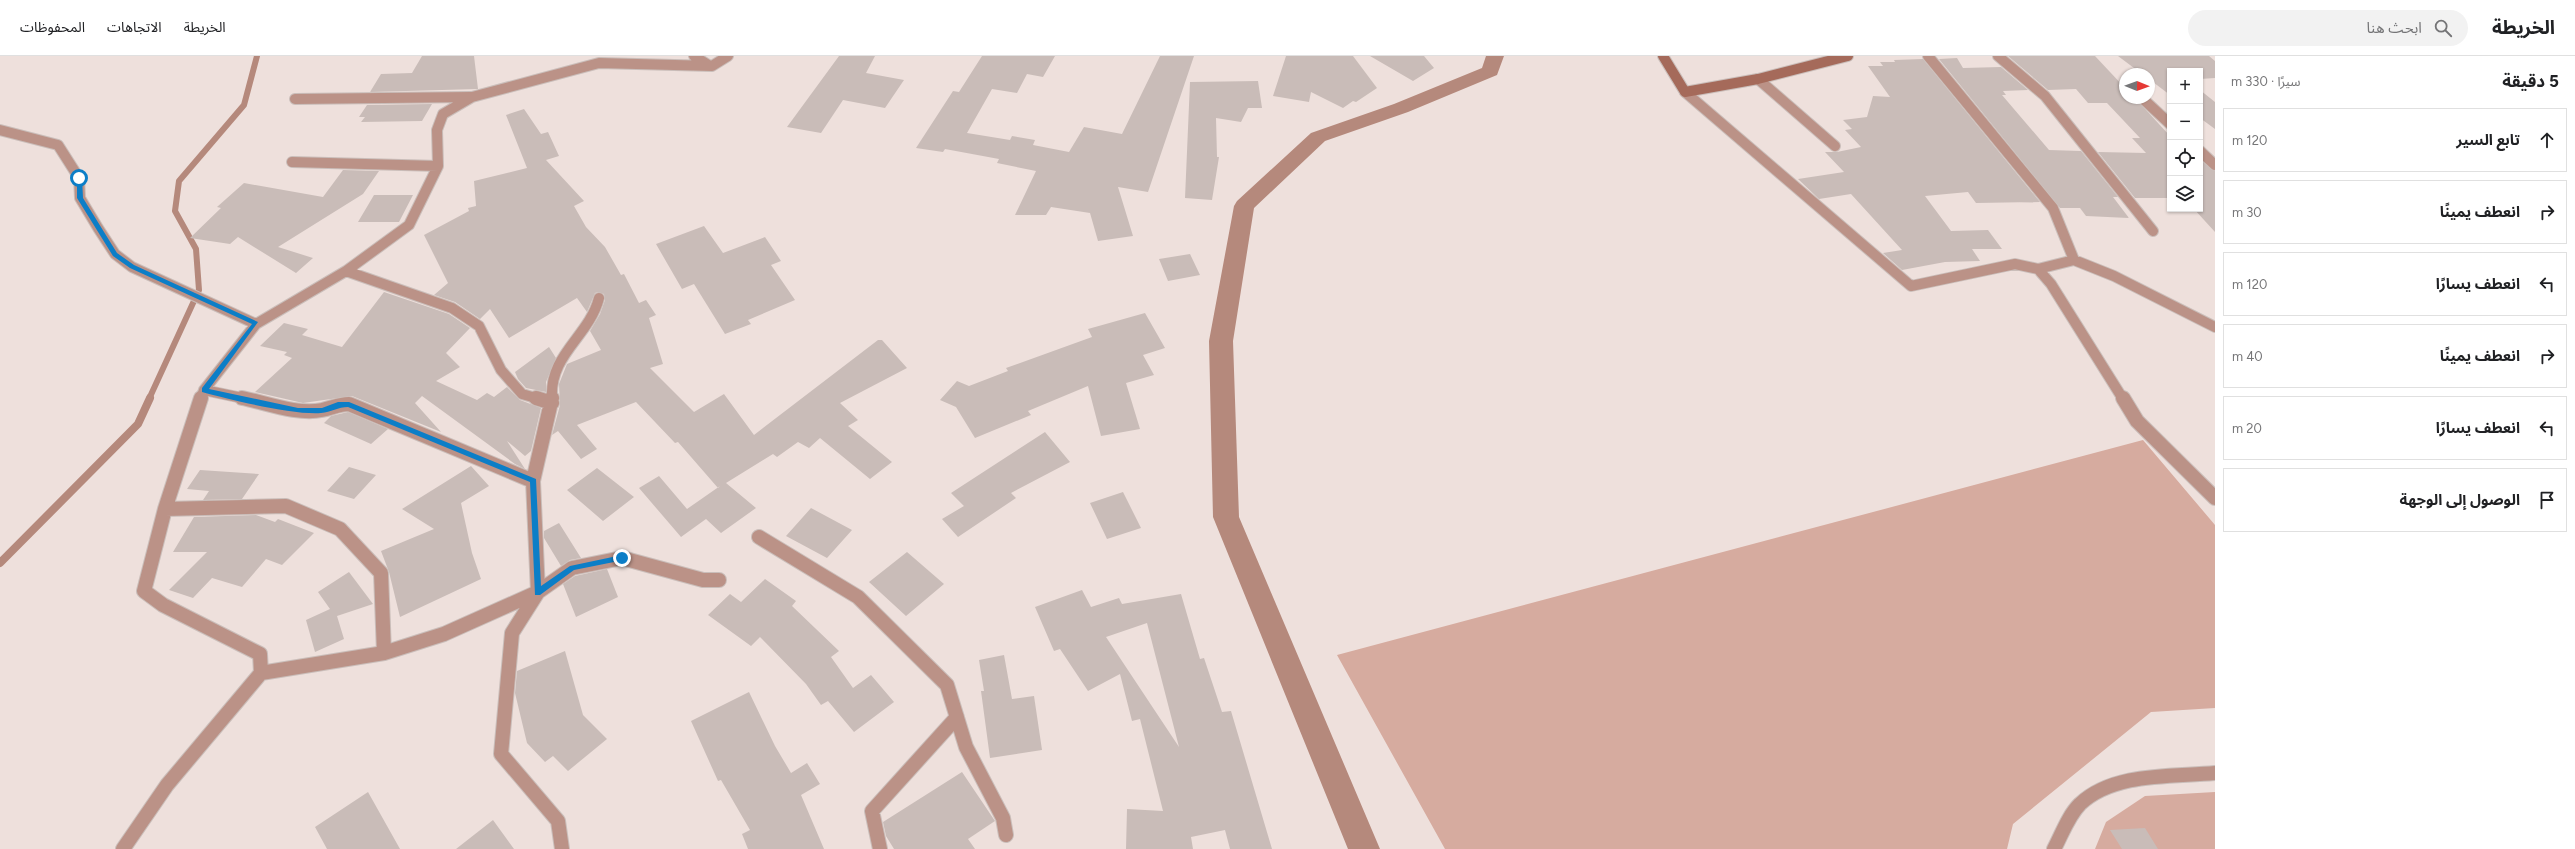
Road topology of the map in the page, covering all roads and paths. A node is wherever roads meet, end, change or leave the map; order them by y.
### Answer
1 (588, 56) edge
2 (694, 56) edge
3 (728, 56) edge
4 (1663, 56) edge
5 (1848, 56) edge
6 (1928, 56) edge
7 (1998, 56) edge
8 (599, 63) junction
9 (712, 66) junction
10 (1758, 79) junction
11 (1685, 92) junction
12 (472, 97) junction
13 (295, 99) dead end
14 (2148, 104) edge
15 (2167, 121) edge
16 (0, 130) edge
17 (1835, 146) dead end
18 (2203, 155) edge
19 (292, 162) dead end
20 (2215, 165) edge
21 (438, 166) junction
22 (2153, 231) dead end
23 (2074, 260) junction
24 (2038, 269) junction
25 (346, 271) junction
26 (600, 298) dead end
27 (256, 324) junction
28 (2215, 327) edge
29 (204, 390) junction
30 (552, 403) junction
31 (533, 481) junction
32 (2215, 498) edge
33 (165, 509) junction
34 (759, 537) dead end
35 (719, 580) dead end
36 (538, 592) junction
37 (384, 653) junction
38 (261, 673) junction
39 (957, 717) junction
40 (2215, 773) edge
41 (1006, 835) dead end
42 (123, 849) edge
43 (562, 849) edge
44 (880, 849) edge
45 (2054, 849) edge

1 - 8 street
2 - 9 street
3 - 9 street
4 - 11 street
5 - 10 street
6 - 23 street
7 - 22 street
8 - 9 street
8 - 12 street
10 - 11 street
10 - 17 street
11 - 24 street
12 - 13 street
12 - 21 street
14 - 15 street
16 - 27 street
18 - 20 street
19 - 21 street
21 - 25 street
23 - 24 street
23 - 28 street
24 - 32 street
25 - 27 street
25 - 30 street
26 - 30 street
27 - 29 street
29 - 31 street
29 - 33 street
30 - 31 street
31 - 36 street
33 - 37 street
33 - 38 street
34 - 39 street
35 - 36 street
36 - 37 street
36 - 43 street
37 - 38 street
38 - 42 street
39 - 41 street
39 - 44 street
40 - 45 street

